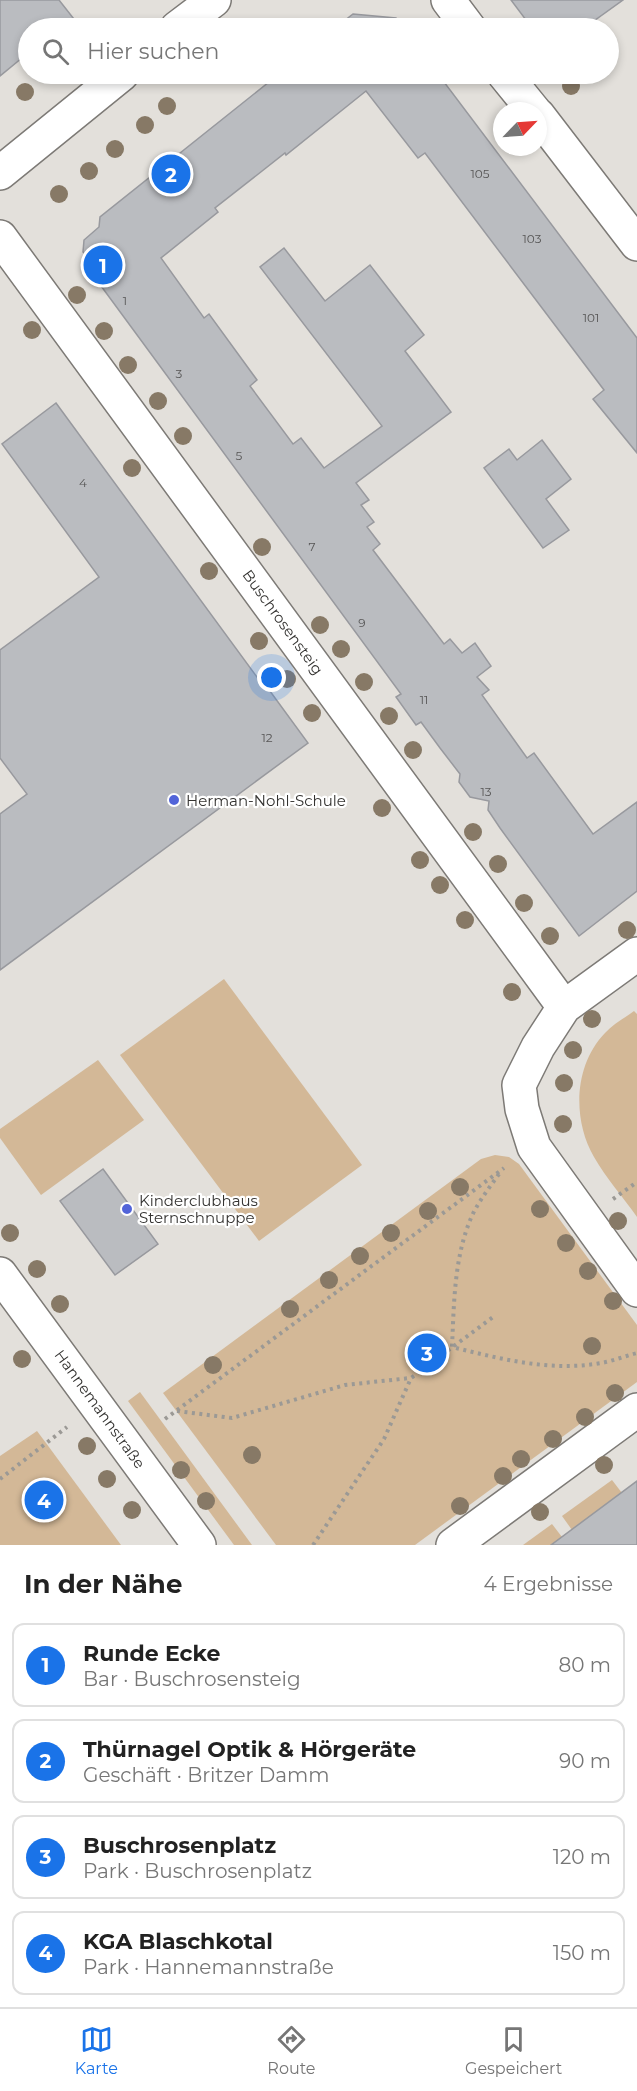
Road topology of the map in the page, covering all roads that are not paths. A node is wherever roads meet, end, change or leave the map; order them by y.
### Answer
1 (448, 0) edge
2 (206, 2) edge
3 (188, 18) edge
4 (462, 18) edge
5 (110, 84) edge
6 (512, 84) edge
7 (527, 102) edge
8 (547, 127) edge
9 (0, 172) edge
10 (0, 237) edge
11 (637, 244) edge
12 (637, 954) edge
13 (564, 1008) junction
14 (0, 1274) edge
15 (637, 1290) edge
16 (637, 1410) edge
17 (199, 1545) edge
18 (453, 1545) edge

1 - 4 street
2 - 3 street
5 - 9 street
6 - 7 street
8 - 11 street
10 - 13 street, Buschrosensteig
12 - 13 street
13 - 15 street
14 - 17 street, Hannemannstraße
16 - 18 street

